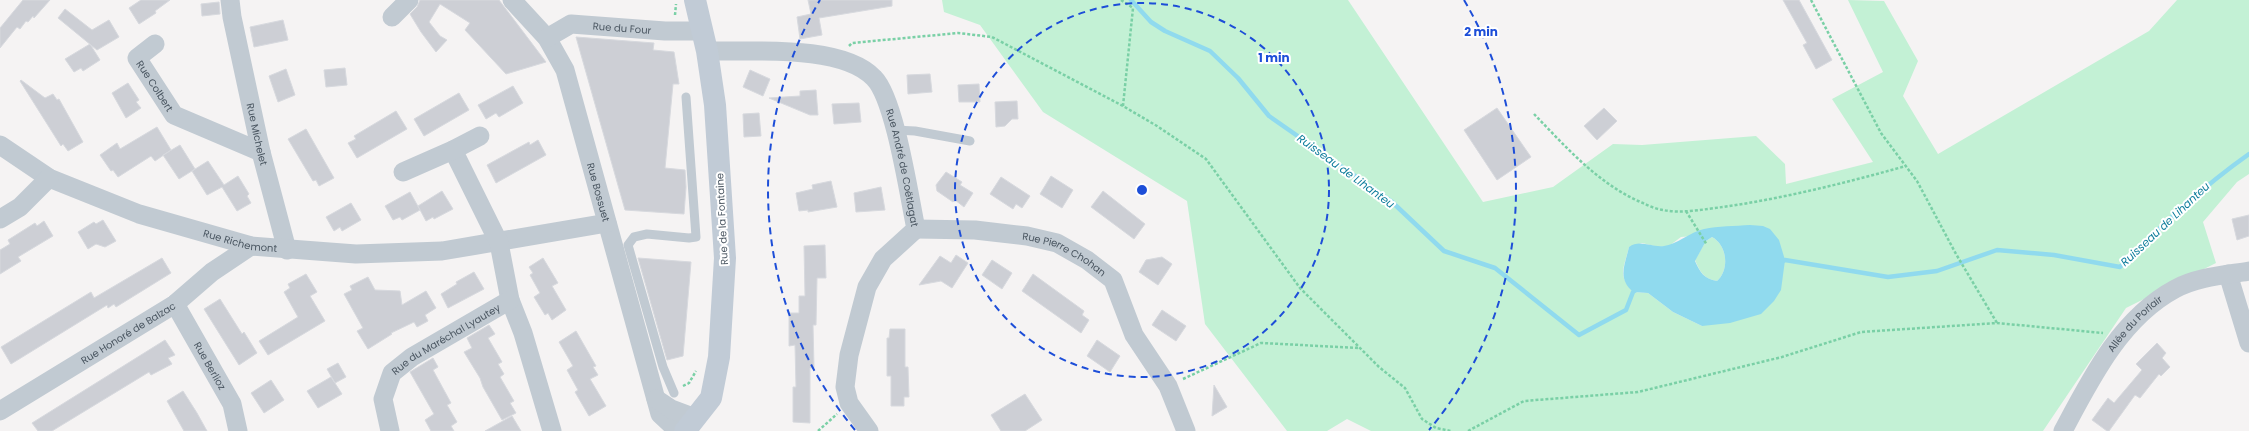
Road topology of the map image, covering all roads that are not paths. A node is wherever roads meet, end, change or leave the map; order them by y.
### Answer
1 (409, 0) edge
2 (512, 0) edge
3 (695, 0) edge
4 (231, 8) edge
5 (392, 17) dead end
6 (547, 38) junction
7 (705, 41) junction
8 (155, 44) dead end
9 (686, 98) dead end
10 (896, 130) junction
11 (480, 136) dead end
12 (970, 141) dead end
13 (0, 145) edge
14 (453, 150) junction
15 (261, 152) junction
16 (403, 172) dead end
17 (49, 178) junction
18 (0, 219) edge
19 (607, 223) junction
20 (916, 229) junction
21 (499, 243) junction
22 (251, 246) junction
23 (287, 250) junction
24 (2249, 271) edge
25 (2228, 274) junction
26 (510, 300) junction
27 (175, 304) junction
28 (2249, 343) edge
29 (674, 393) dead end
30 (656, 399) junction
31 (0, 411) edge
32 (690, 424) edge
33 (238, 431) edge
34 (390, 431) edge
35 (552, 431) edge
36 (678, 431) edge
37 (869, 431) edge
38 (1186, 431) edge
39 (2064, 431) edge

1 - 5 street
2 - 6 street, Rue Bossuet
3 - 7 main road, Rue de la Fontaine
4 - 15 street, Rue Michelet
6 - 7 street, Rue du Four
6 - 19 street, Rue Bossuet
7 - 10 street, Rue André de Coëtlagat
7 - 32 main road, Rue de la Fontaine
8 - 15 street, Rue Colbert
9 - 29 lane
10 - 12 lane
10 - 20 street, Rue André de Coëtlagat
11 - 14 street
13 - 17 street, Rue Richemont
14 - 16 street
14 - 21 street
15 - 23 street, Rue Michelet
17 - 18 street
17 - 22 street, Rue Richemont
19 - 21 street, Rue Richemont
19 - 30 street, Rue Bossuet
20 - 37 street, Rue André de Coëtlagat
20 - 38 street, Rue Pierre Chohan
21 - 23 street, Rue Richemont
21 - 26 street, Rue du Maréchal Lyautey
22 - 23 street, Rue Richemont
22 - 27 street, Rue Honoré de Balzac
24 - 25 street, Allée du Porlair
25 - 28 street
25 - 39 street, Allée du Porlair
26 - 34 street, Rue du Maréchal Lyautey
26 - 35 street, Rue du Maréchal Lyautey
27 - 31 street, Rue Honoré de Balzac
27 - 33 street, Rue Berlioz
30 - 32 street
30 - 36 street, Rue Bossuet

